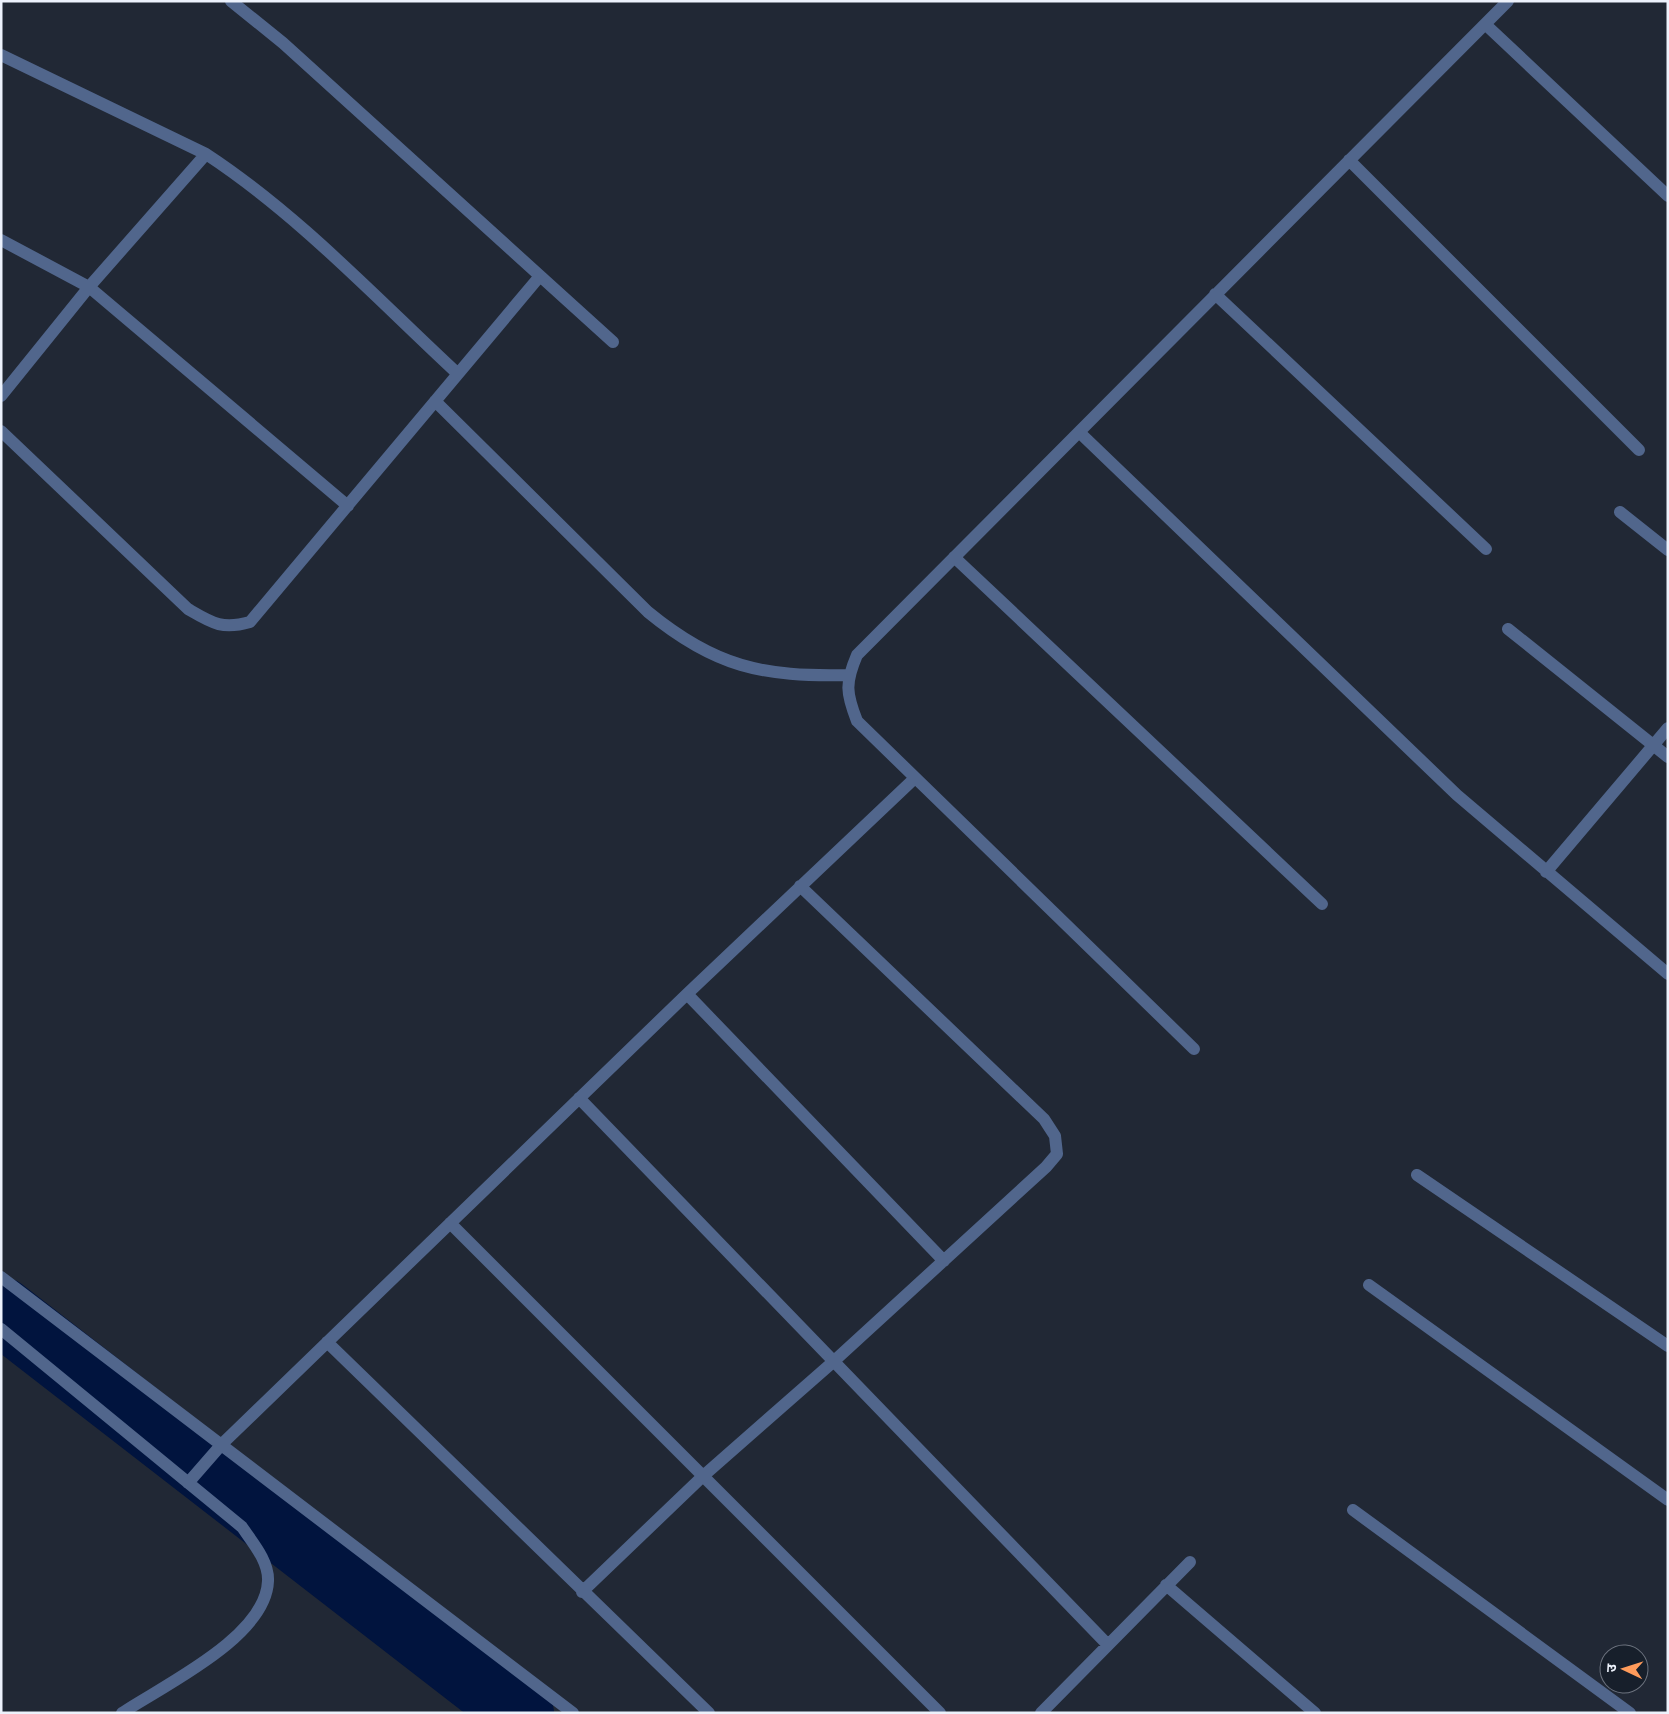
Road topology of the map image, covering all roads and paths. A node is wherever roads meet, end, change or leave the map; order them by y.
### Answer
1 (231, 1) edge
2 (1508, 1) edge
3 (1485, 24) junction
4 (1, 54) edge
5 (206, 154) junction
6 (1348, 160) junction
7 (1668, 196) edge
8 (1, 240) edge
9 (540, 276) junction
10 (89, 287) junction
11 (1215, 294) junction
12 (613, 342) dead end
13 (458, 374) junction
14 (1, 396) edge
15 (435, 401) junction
16 (1, 431) edge
17 (1079, 432) junction
18 (1639, 450) dead end
19 (348, 506) junction
20 (1620, 512) dead end
21 (1486, 549) dead end
22 (1668, 550) edge
23 (954, 557) junction
24 (1508, 630) dead end
25 (849, 675) junction
26 (1668, 728) edge
27 (1653, 746) junction
28 (1668, 758) edge
29 (915, 778) junction
30 (1546, 872) junction
31 (800, 886) junction
32 (1322, 904) dead end
33 (1668, 974) edge
34 (687, 994) junction
35 (1194, 1049) dead end
36 (579, 1098) junction
37 (1417, 1175) dead end
38 (450, 1223) junction
39 (944, 1261) junction
40 (1, 1276) edge
41 (1369, 1285) dead end
42 (1, 1329) edge
43 (327, 1342) junction
44 (1668, 1346) edge
45 (833, 1362) junction
46 (222, 1444) junction
47 (702, 1477) junction
48 (192, 1478) junction
49 (1668, 1500) edge
50 (1353, 1510) dead end
51 (1190, 1562) dead end
52 (1166, 1585) junction
53 (582, 1592) junction
54 (1108, 1644) junction
55 (122, 1713) edge
56 (573, 1713) edge
57 (709, 1713) edge
58 (940, 1713) edge
59 (1041, 1713) edge
60 (1315, 1713) edge
61 (1630, 1713) edge

1 - 9 street
2 - 3 street
3 - 6 street
3 - 7 street
4 - 5 street
5 - 10 street
5 - 13 street
6 - 11 street
6 - 18 street
8 - 10 street
9 - 12 street
9 - 13 street
10 - 14 street
10 - 19 street
11 - 17 street
11 - 21 street
13 - 15 street
15 - 19 street
15 - 25 street
16 - 19 street
17 - 23 street
17 - 30 street
20 - 22 street
23 - 25 street
23 - 32 street
24 - 27 street
25 - 29 street
26 - 27 street
27 - 28 street
27 - 30 street
29 - 31 street
29 - 35 street
30 - 33 street
31 - 34 street
31 - 39 street
34 - 36 street
34 - 39 street
36 - 38 street
36 - 45 street
37 - 44 street
38 - 43 street
38 - 47 street
39 - 45 street
40 - 46 street
41 - 49 street
42 - 48 street
43 - 46 street
43 - 53 street
45 - 47 street
45 - 54 street
46 - 48 street
46 - 56 street
47 - 53 street
47 - 58 street
48 - 55 street
50 - 61 street
51 - 52 street
52 - 54 street
52 - 60 street
53 - 57 street
54 - 59 street

